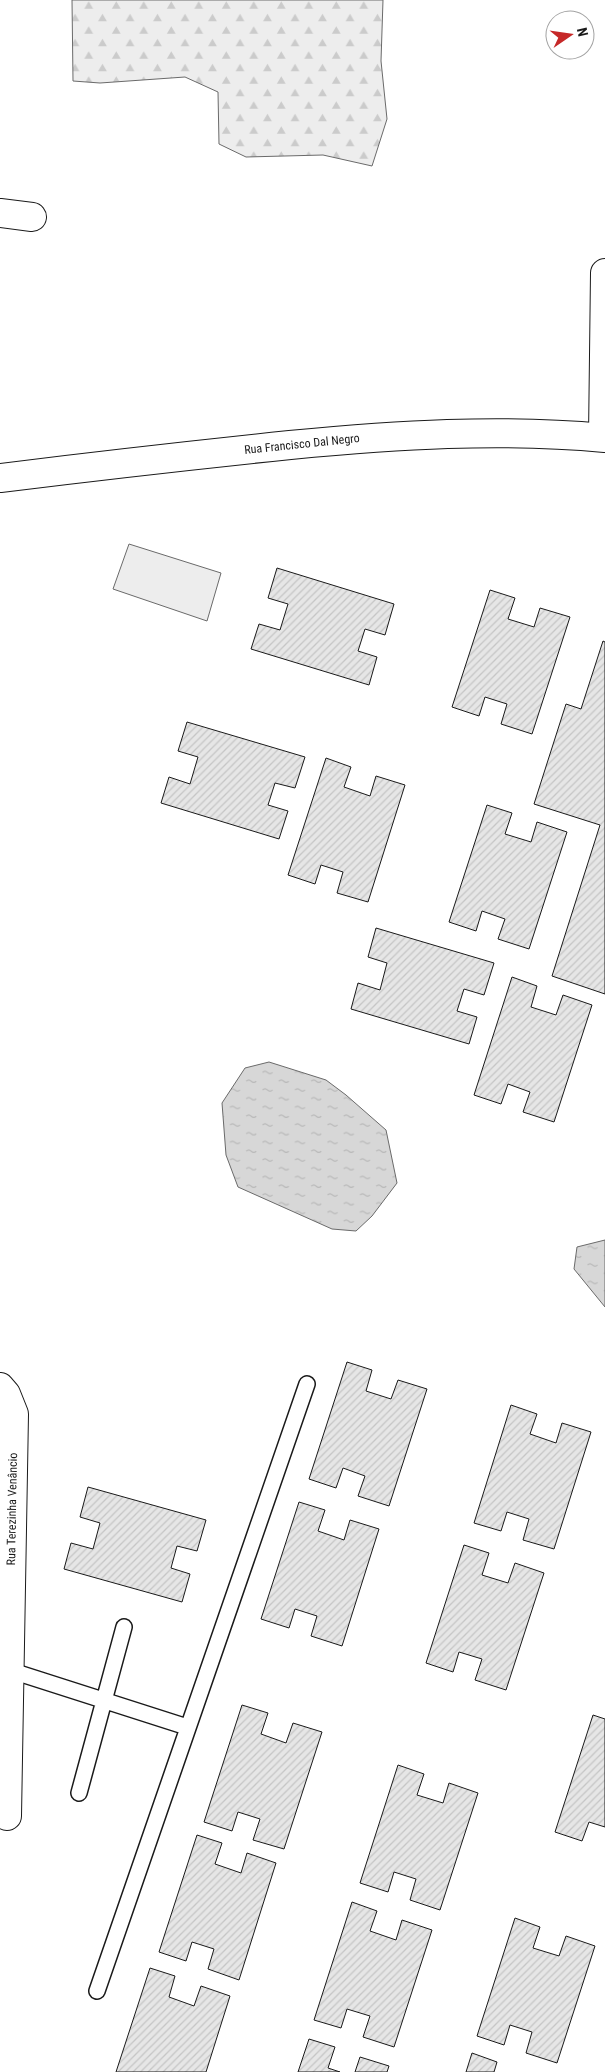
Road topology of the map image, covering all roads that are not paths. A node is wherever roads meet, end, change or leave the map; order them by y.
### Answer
1 (0, 212) edge
2 (32, 217) dead end
3 (605, 273) edge
4 (604, 437) edge
5 (0, 478) edge
6 (307, 1384) dead end
7 (0, 1387) edge
8 (124, 1627) dead end
9 (10, 1670) junction
10 (104, 1700) junction
11 (187, 1727) junction
12 (78, 1793) dead end
13 (7, 1816) dead end
14 (97, 1992) dead end

1 - 2 street
3 - 4 street
4 - 5 street, Rua Francisco Dal Negro
6 - 11 lane
7 - 9 street, Rua Terezinha Venâncio
8 - 10 lane
9 - 10 lane
9 - 13 street, Rua Terezinha Venâncio
10 - 11 lane
10 - 12 lane
11 - 14 lane

